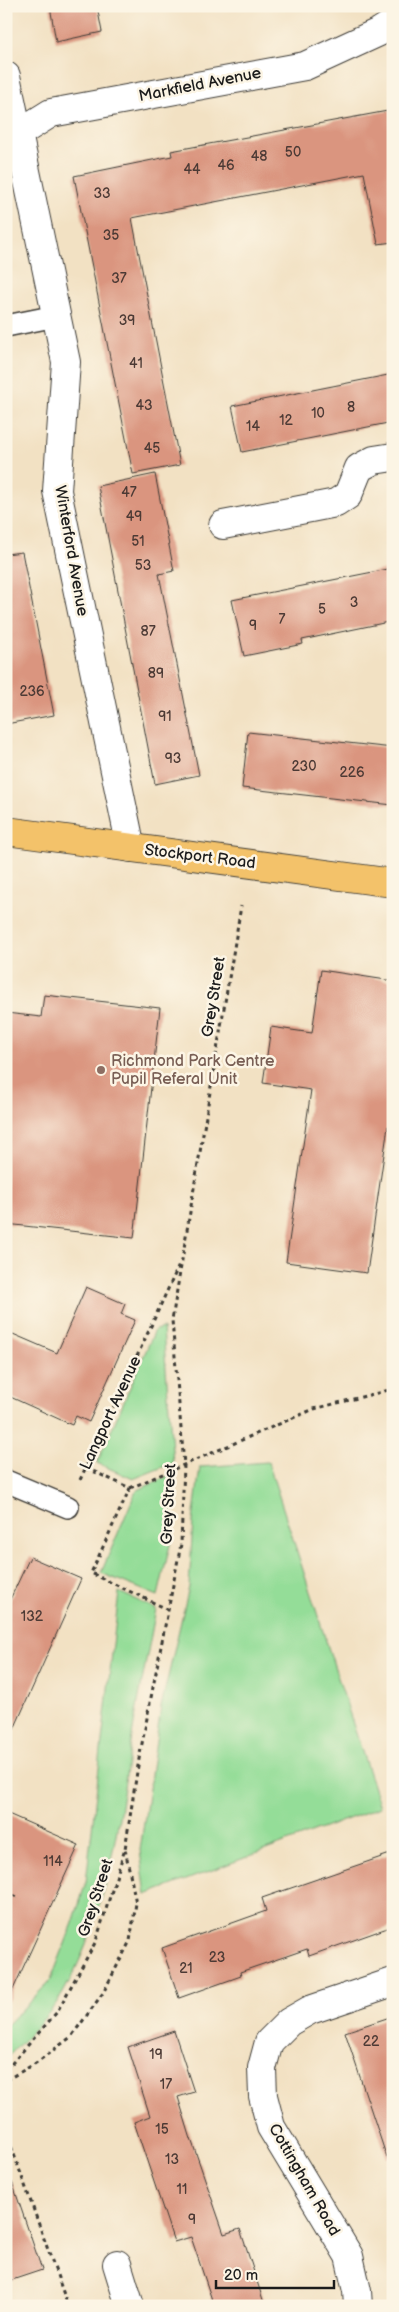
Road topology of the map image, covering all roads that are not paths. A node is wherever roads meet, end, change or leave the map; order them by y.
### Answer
1 (393, 23) edge
2 (6, 76) edge
3 (12, 137) edge
4 (56, 316) junction
5 (6, 326) edge
6 (393, 456) edge
7 (223, 525) dead end
8 (6, 831) edge
9 (131, 848) junction
10 (393, 883) edge
11 (6, 1481) edge
12 (68, 1507) road end
13 (393, 1982) edge
14 (117, 2264) dead end
15 (130, 2306) edge
16 (358, 2306) edge

1 - 3 street, Markfield Avenue
2 - 3 street, Winterford Avenue
3 - 4 street, Winterford Avenue
4 - 5 lane
4 - 9 street, Winterford Avenue
6 - 7 street
8 - 9 highway, Stockport Road
9 - 10 highway, Stockport Road
11 - 12 lane
13 - 16 street, Cottingham Road
14 - 15 street

